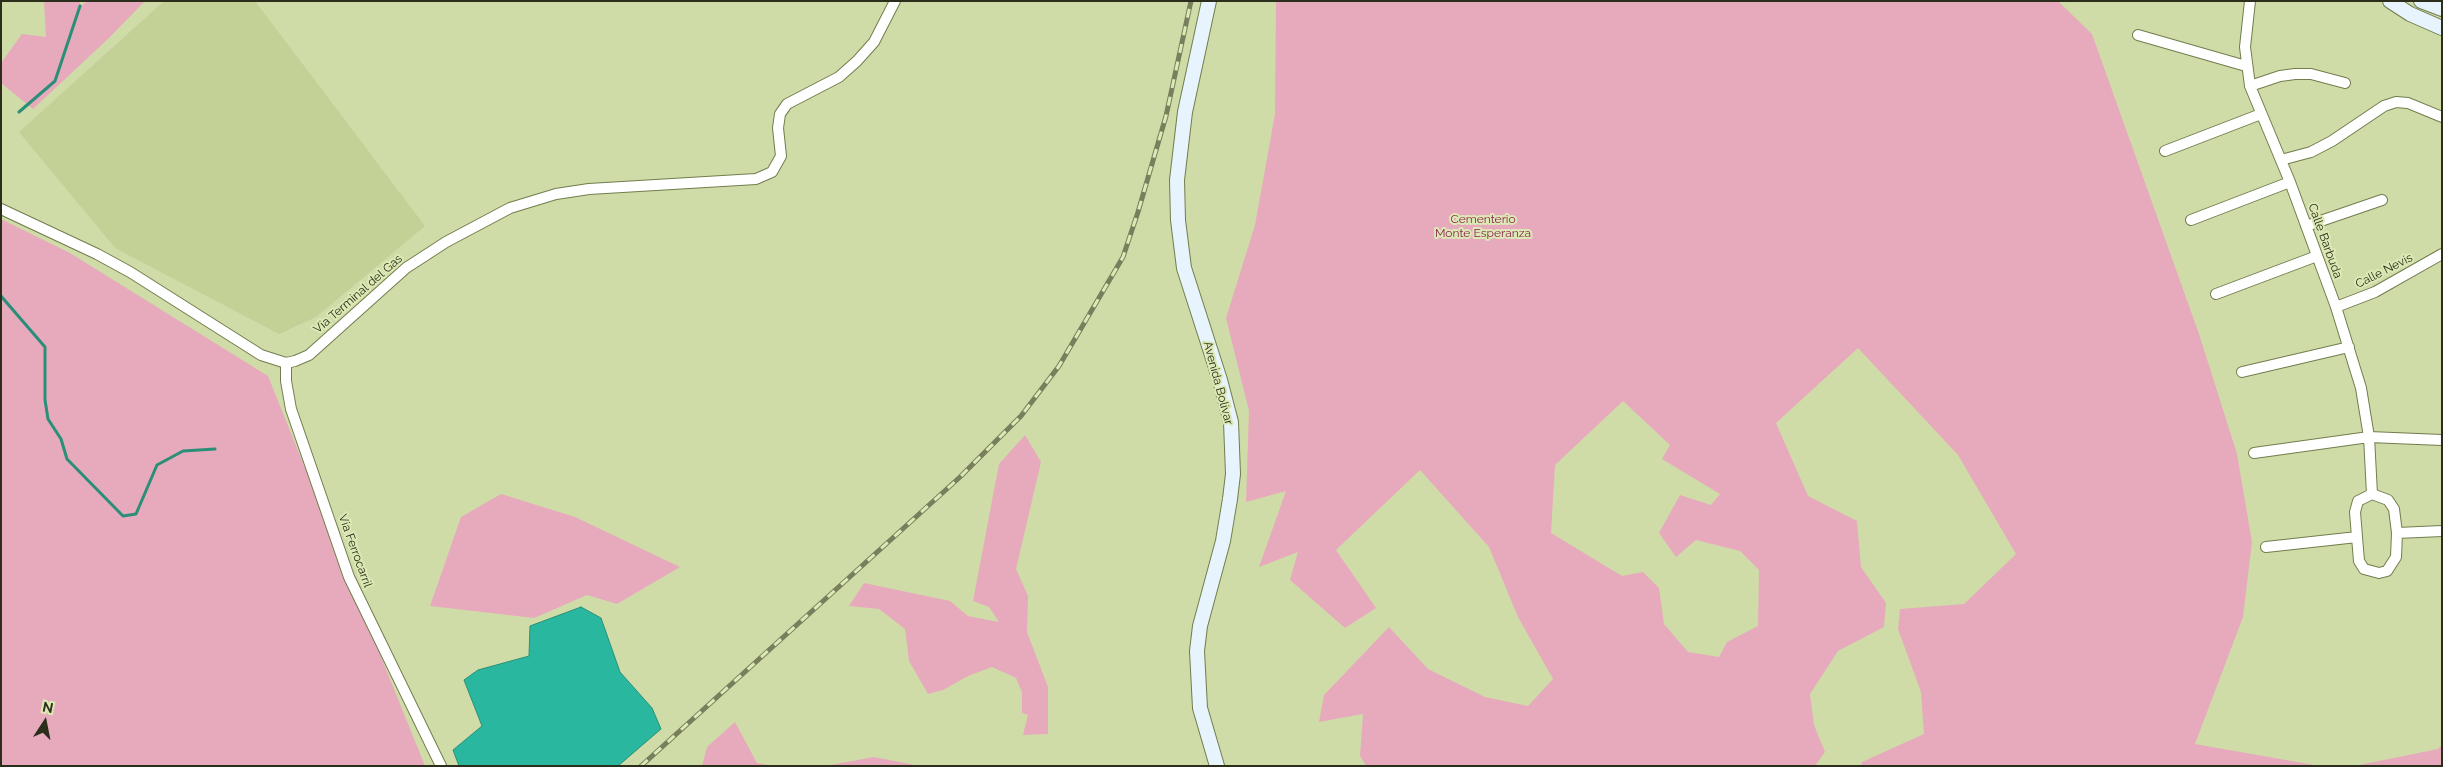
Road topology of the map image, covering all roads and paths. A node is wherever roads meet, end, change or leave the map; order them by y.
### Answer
1 (895, 1) edge
2 (1209, 1) edge
3 (2250, 1) edge
4 (2390, 1) edge
5 (2421, 1) edge
6 (2442, 9) edge
7 (2442, 28) edge
8 (2138, 35) dead end
9 (2246, 66) junction
10 (2345, 83) dead end
11 (2250, 86) junction
12 (2261, 114) junction
13 (2442, 117) edge
14 (2164, 151) dead end
15 (2281, 160) junction
16 (2290, 182) junction
17 (2382, 200) dead end
18 (1, 209) edge
19 (2191, 220) dead end
20 (2306, 226) junction
21 (2442, 254) edge
22 (2318, 256) junction
23 (2216, 294) dead end
24 (2336, 308) junction
25 (2349, 347) junction
26 (286, 363) junction
27 (2242, 372) dead end
28 (2369, 436) junction
29 (2442, 440) edge
30 (2254, 453) dead end
31 (2372, 494) junction
32 (2442, 531) edge
33 (2397, 533) junction
34 (2356, 537) junction
35 (2266, 547) dead end
36 (441, 766) edge
37 (1217, 766) edge

1 - 26 street, Vía Terminal del Gas
2 - 37 main road, Avenida Bolívar
3 - 9 street, Calle Barbuda
4 - 7 main road
5 - 6 main road
8 - 9 street
9 - 11 street, Calle Barbuda
10 - 11 street
11 - 12 street, Calle Barbuda
12 - 14 street
12 - 15 street, Calle Barbuda
13 - 15 street
15 - 16 street, Calle Barbuda
16 - 19 street
16 - 20 street, Calle Barbuda
17 - 20 street
18 - 26 street
20 - 22 street, Calle Barbuda
21 - 24 street, Calle Nevis
22 - 23 street
22 - 24 street, Calle Barbuda
24 - 25 street, Calle Barbuda
25 - 27 street
25 - 28 street, Calle Barbuda
26 - 36 street, Vía Ferrocarril
28 - 29 street
28 - 30 street
28 - 31 street, Calle Barbuda
31 - 33 street
31 - 34 street
32 - 33 street
33 - 34 street
34 - 35 street

